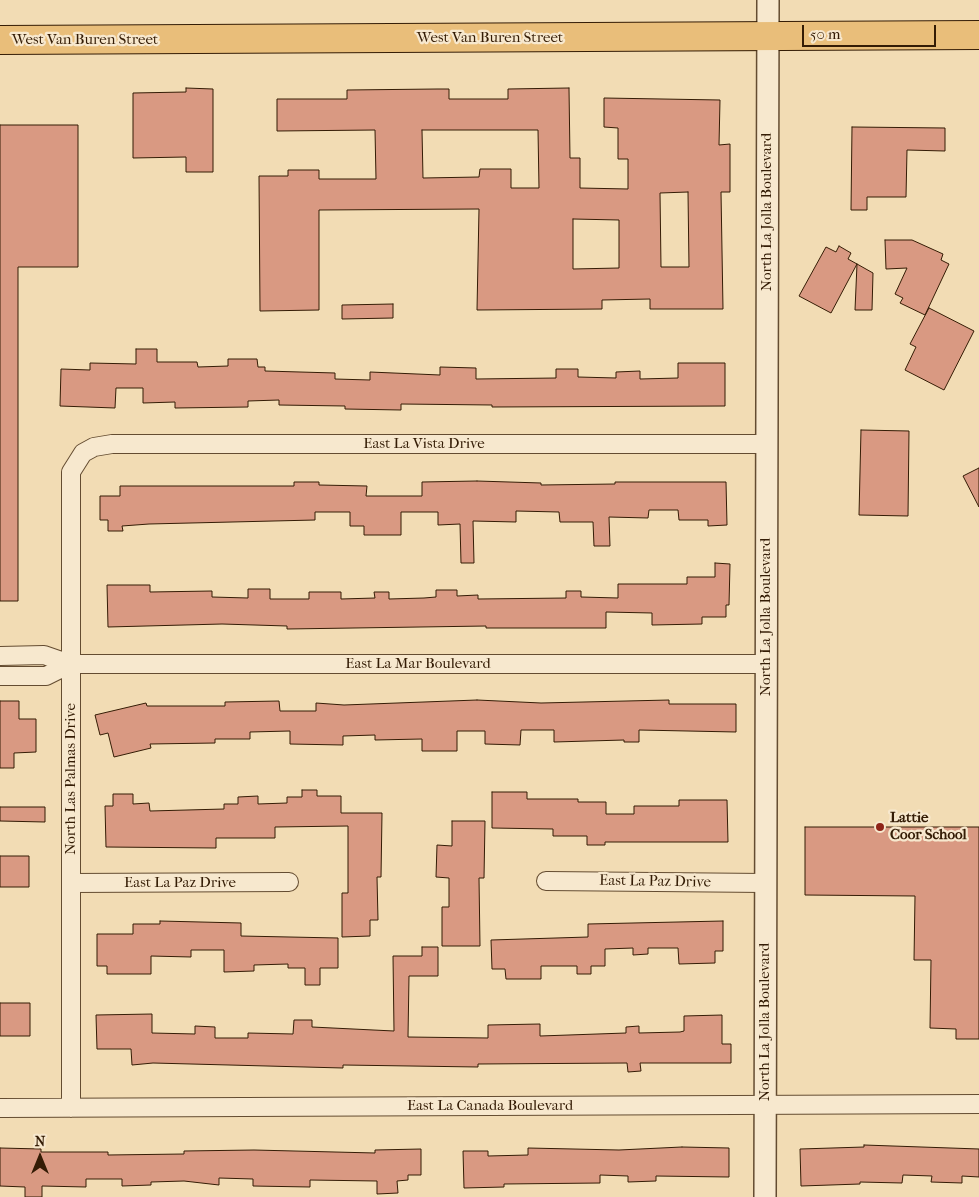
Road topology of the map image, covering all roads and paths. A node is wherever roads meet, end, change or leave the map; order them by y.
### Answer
1 (768, 0) edge
2 (979, 35) edge
3 (768, 37) junction
4 (0, 40) edge
5 (767, 444) junction
6 (83, 453) joint
7 (0, 656) edge
8 (70, 664) junction
9 (766, 664) junction
10 (0, 676) edge
11 (546, 881) dead end
12 (289, 882) dead end
13 (72, 883) junction
14 (765, 883) junction
15 (979, 1104) edge
16 (765, 1105) junction
17 (0, 1108) edge
18 (71, 1108) junction
19 (765, 1197) edge

1 - 3 street, North La Jolla Boulevard
2 - 3 main road, West Van Buren Street
3 - 4 main road, West Van Buren Street
3 - 5 street, North La Jolla Boulevard
5 - 6 street, East La Vista Drive
5 - 9 street, North La Jolla Boulevard
6 - 8 street, North Las Palmas Drive
7 - 8 street, East La Mar Boulevard
8 - 9 street, East La Mar Boulevard
8 - 10 street, East La Mar Boulevard
8 - 13 street, North Las Palmas Drive
9 - 14 street, North La Jolla Boulevard
11 - 14 street, East La Paz Drive
12 - 13 street, East La Paz Drive
13 - 18 street, North Las Palmas Drive
14 - 16 street, North La Jolla Boulevard
15 - 16 street, East La Canada Boulevard
16 - 18 street, East La Canada Boulevard
16 - 19 street, North La Jolla Boulevard
17 - 18 street, East La Canada Boulevard

